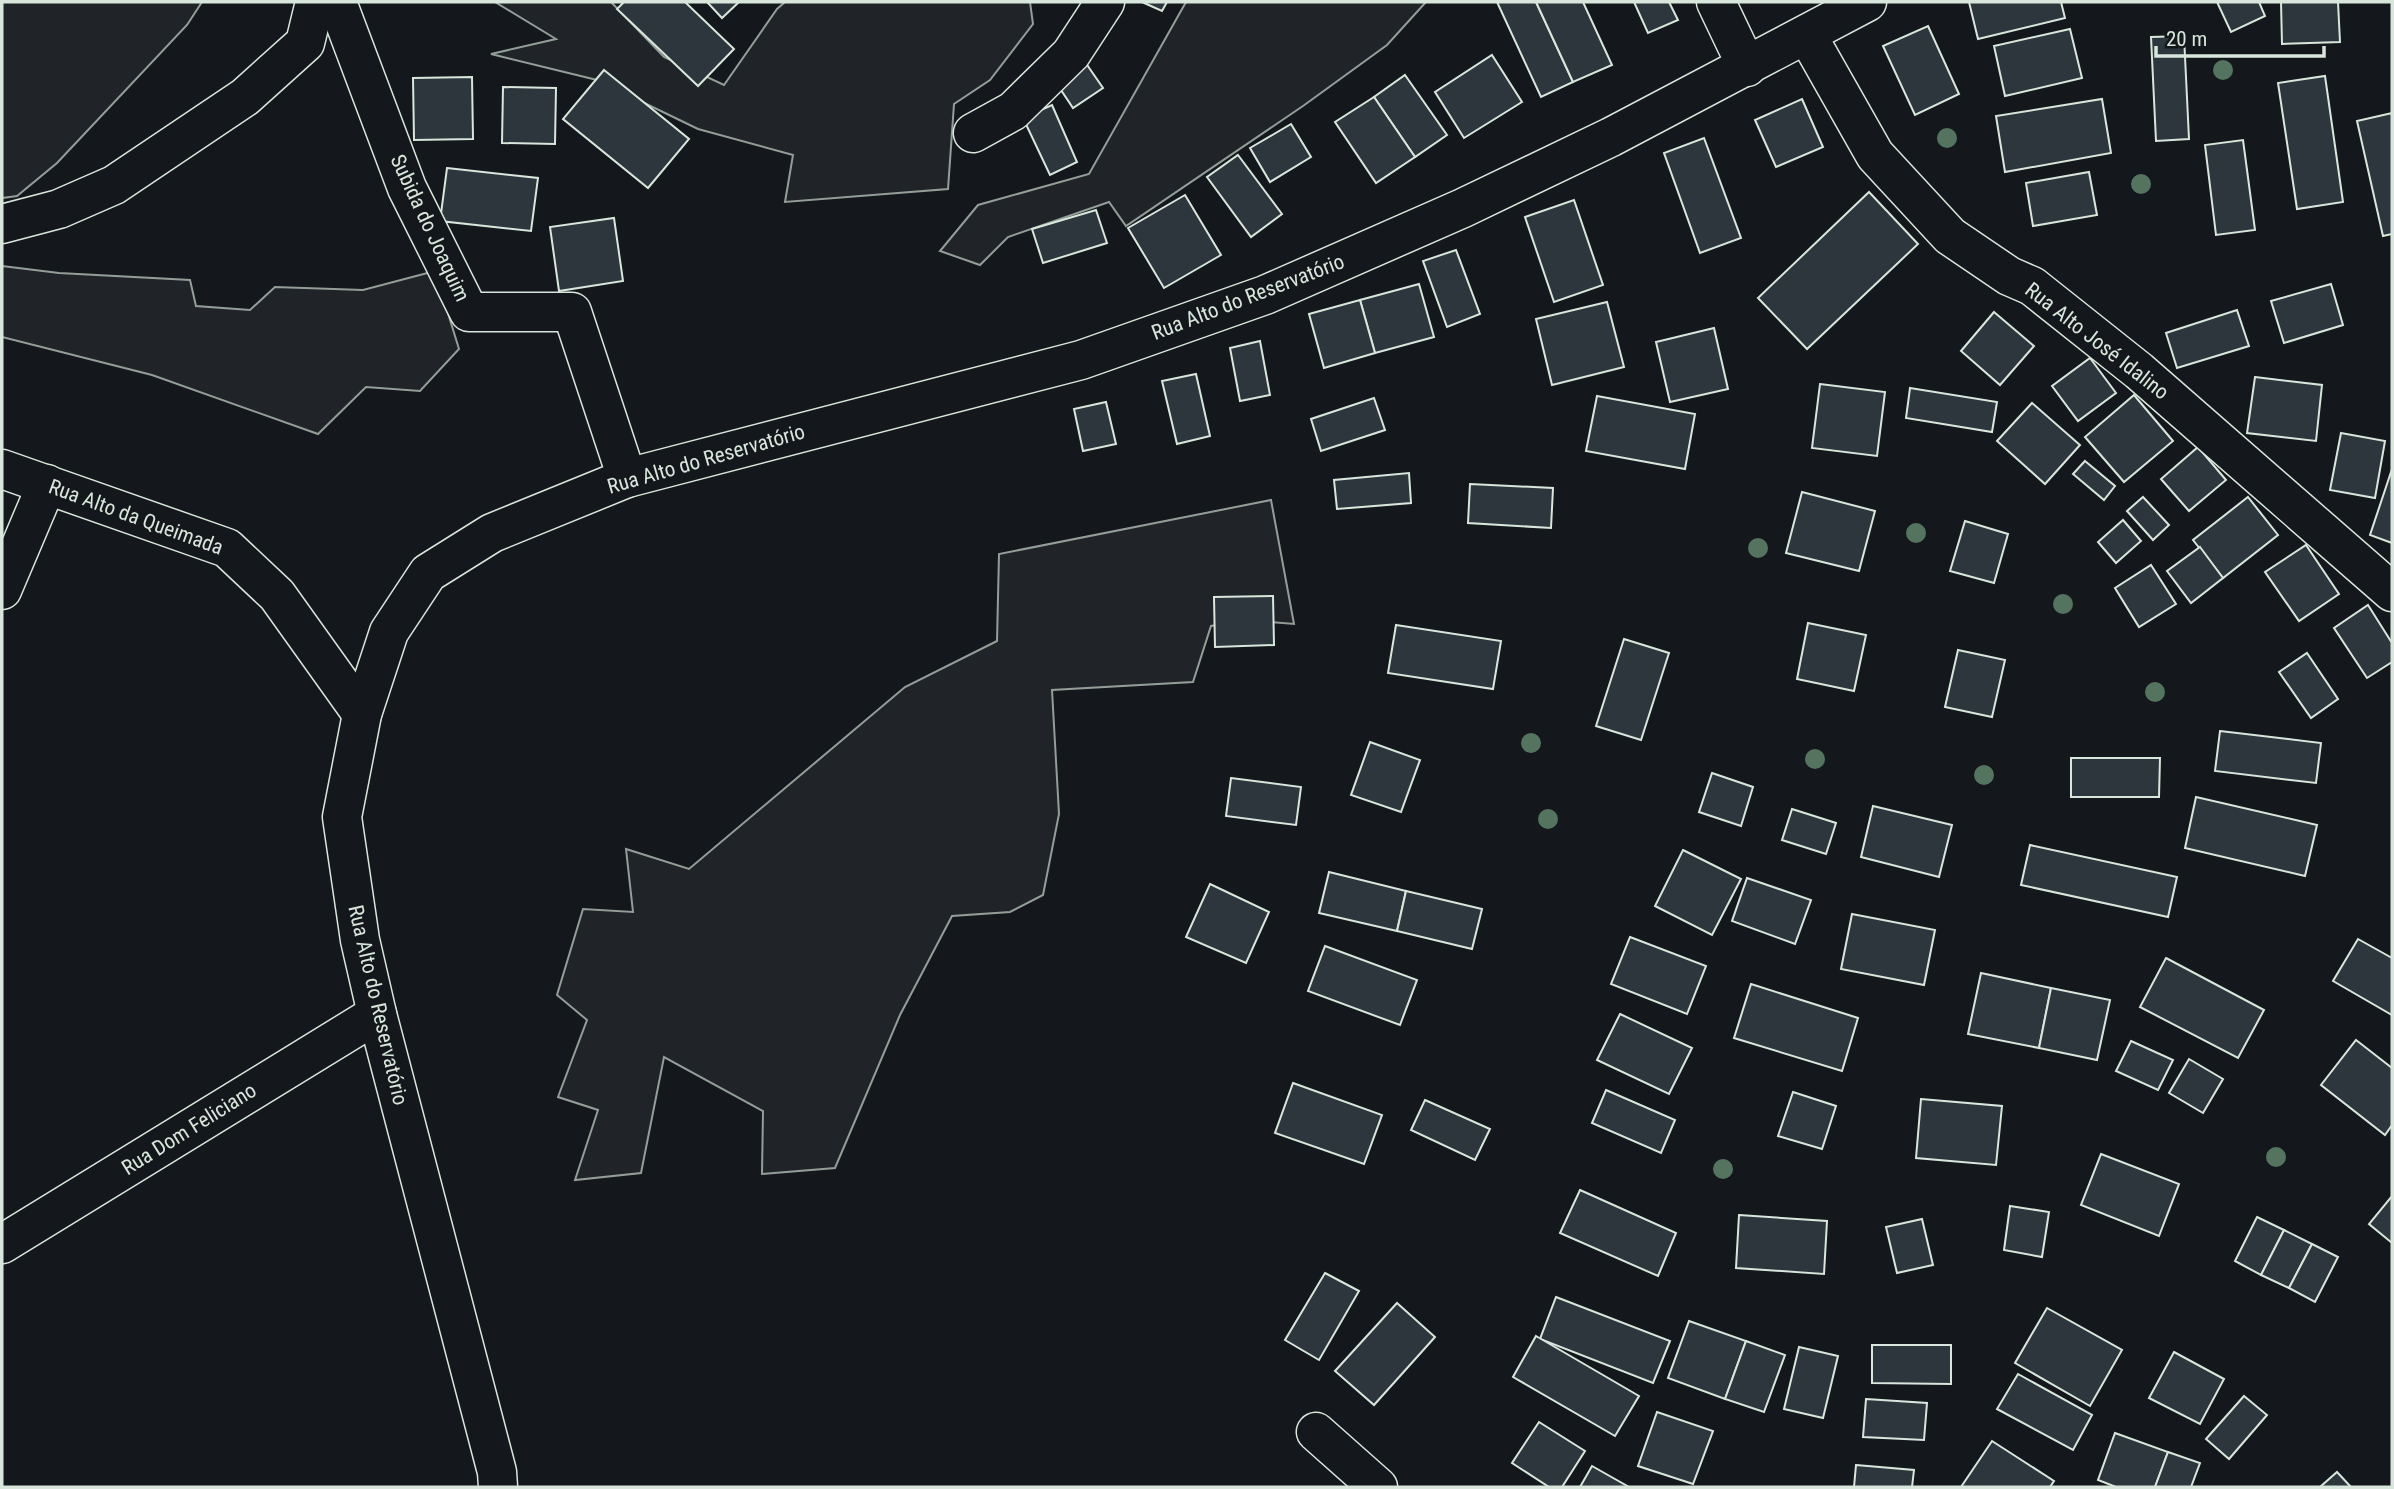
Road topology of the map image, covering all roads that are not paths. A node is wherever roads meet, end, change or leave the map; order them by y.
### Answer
1 (315, 2) edge
2 (337, 2) edge
3 (1105, 2) edge
4 (1716, 2) edge
5 (1867, 2) edge
6 (1807, 35) junction
7 (1746, 67) junction
8 (973, 133) dead end
9 (2, 224) edge
10 (2, 469) edge
11 (626, 478) junction
12 (47, 484) junction
13 (2, 590) edge
14 (2392, 592) edge
15 (362, 714) junction
16 (377, 1014) junction
17 (2, 1244) edge
18 (1316, 1432) dead end
19 (498, 1487) edge
20 (1378, 1487) edge

1 - 9 street
2 - 11 street, Subida do Joaquim
3 - 8 street
4 - 7 street
5 - 6 street, Rua Alto do Reservatório
6 - 7 street, Rua Alto do Reservatório
6 - 14 street, Rua Alto José Idalino
7 - 11 street, Rua Alto do Reservatório
10 - 12 street, Rua Alto da Queimada
11 - 15 street, Rua Alto do Reservatório
12 - 13 street
12 - 15 street, Rua Alto da Queimada
15 - 16 street, Rua Alto do Reservatório
16 - 17 street, Rua Dom Feliciano
16 - 19 street, Rua Alto do Reservatório
18 - 20 street

